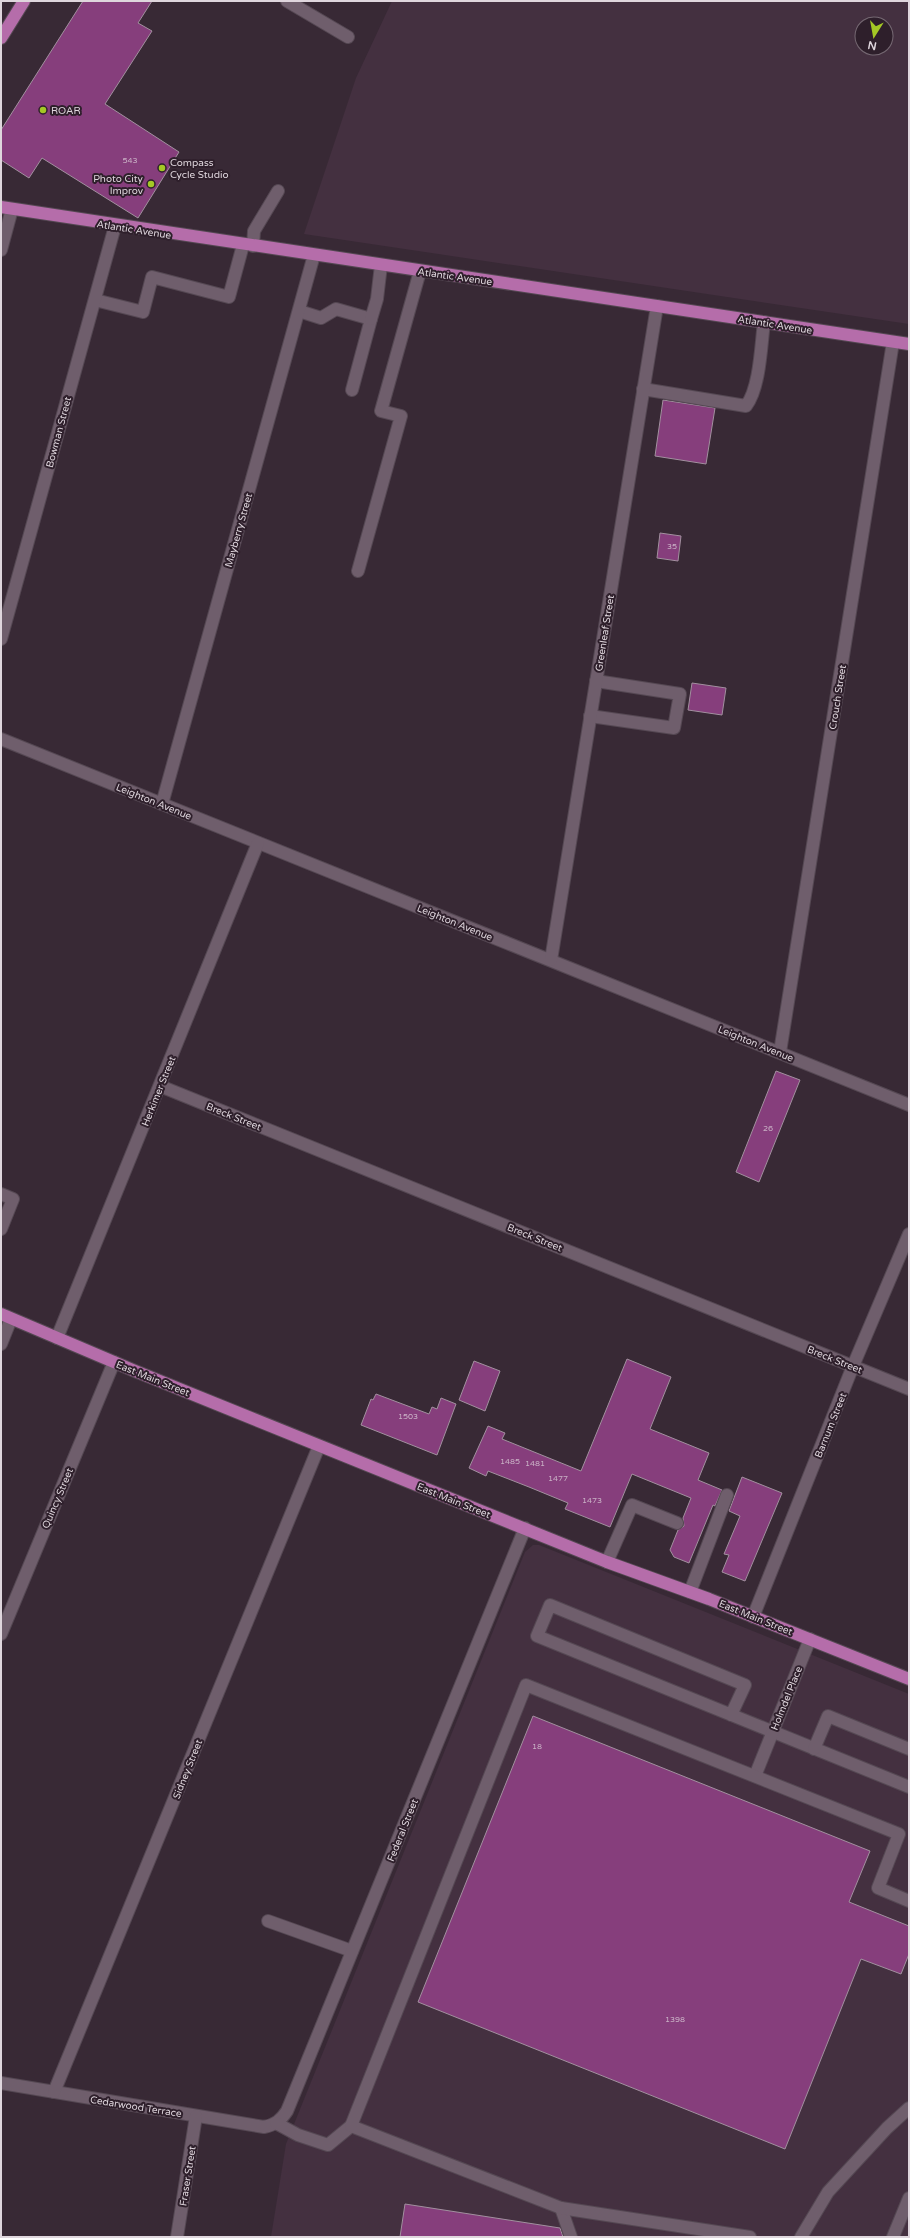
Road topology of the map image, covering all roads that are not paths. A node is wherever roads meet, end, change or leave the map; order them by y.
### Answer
1 (24, 1) edge
2 (287, 1) edge
3 (348, 37) dead end
4 (1, 38) edge
5 (278, 191) dead end
6 (6, 208) edge
7 (115, 226) junction
8 (248, 245) junction
9 (1, 250) edge
10 (314, 255) junction
11 (381, 265) junction
12 (420, 271) junction
13 (95, 300) junction
14 (656, 306) junction
15 (299, 311) junction
16 (371, 319) junction
17 (764, 322) junction
18 (893, 342) junction
19 (909, 344) edge
20 (643, 389) junction
21 (352, 390) dead end
22 (358, 572) dead end
23 (1, 638) edge
24 (596, 681) junction
25 (590, 716) junction
26 (1, 739) edge
27 (162, 804) junction
28 (258, 843) junction
29 (551, 960) junction
30 (780, 1052) junction
31 (160, 1086) junction
32 (909, 1105) edge
33 (1, 1194) edge
34 (1, 1229) edge
35 (909, 1234) edge
36 (6, 1317) edge
37 (56, 1338) junction
38 (1, 1344) edge
39 (114, 1362) junction
40 (853, 1366) junction
41 (909, 1389) edge
42 (319, 1446) junction
43 (727, 1495) dead end
44 (677, 1523) dead end
45 (525, 1528) junction
46 (607, 1562) junction
47 (690, 1592) junction
48 (753, 1616) junction
49 (1, 1634) edge
50 (810, 1639) junction
51 (909, 1679) edge
52 (731, 1715) junction
53 (773, 1732) junction
54 (814, 1749) junction
55 (909, 1749) edge
56 (755, 1776) junction
57 (909, 1787) edge
58 (909, 1901) edge
59 (268, 1921) dead end
60 (352, 1950) junction
61 (1, 2083) edge
62 (54, 2092) junction
63 (909, 2108) edge
64 (196, 2116) junction
65 (274, 2124) junction
66 (351, 2126) junction
67 (909, 2198) edge
68 (561, 2208) junction
69 (177, 2237) edge
70 (571, 2237) edge
71 (750, 2237) edge
72 (801, 2237) edge
73 (893, 2237) edge

1 - 4 main road
2 - 3 street
5 - 8 street
6 - 7 main road, Atlantic Avenue
6 - 9 street
7 - 8 main road, Atlantic Avenue
7 - 13 street, Bowman Street
8 - 10 main road, Atlantic Avenue
8 - 13 street
10 - 11 main road, Atlantic Avenue
10 - 15 street, Mayberry Street
11 - 12 main road, Atlantic Avenue
11 - 16 street
12 - 14 main road, Atlantic Avenue
12 - 22 street
13 - 23 street, Bowman Street
14 - 17 main road, Atlantic Avenue
14 - 20 street, Greenleaf Street
15 - 16 street
15 - 27 street, Mayberry Street
16 - 21 street
17 - 18 main road, Atlantic Avenue
17 - 20 street
18 - 19 main road, Atlantic Avenue
18 - 30 street, Crouch Street
20 - 24 street, Greenleaf Street
24 - 25 street, Greenleaf Street
24 - 25 street
25 - 29 street, Greenleaf Street
26 - 27 street, Leighton Avenue
27 - 28 street, Leighton Avenue
28 - 29 street, Leighton Avenue
28 - 31 street, Herkimer Street
29 - 30 street, Leighton Avenue
30 - 32 street, Leighton Avenue
31 - 37 street, Herkimer Street
31 - 40 street, Breck Street
33 - 34 street
35 - 40 street, Barnum Street
36 - 37 main road, East Main Street
36 - 38 street
37 - 39 main road, East Main Street
39 - 42 main road, East Main Street
39 - 49 street, Quincy Street
40 - 41 street, Breck Street
40 - 48 street, Barnum Street
42 - 45 main road, East Main Street
42 - 62 street, Sidney Street
43 - 47 street
44 - 46 street
45 - 46 main road, East Main Street
45 - 60 street, Federal Street
46 - 47 main road, East Main Street
47 - 48 main road, East Main Street
48 - 50 main road, East Main Street
50 - 51 main road, East Main Street
50 - 53 street, Holmdel Place
52 - 52 street
52 - 53 street
53 - 54 street
53 - 56 street, Holmdel Place
54 - 55 street
54 - 57 street
56 - 58 street
56 - 66 street
59 - 60 street
60 - 65 street, Federal Street
61 - 62 street, Cedarwood Terrace
62 - 64 street, Cedarwood Terrace
63 - 72 street
64 - 65 street, Cedarwood Terrace
64 - 69 street, Fraser Street
65 - 66 street
66 - 68 street
67 - 73 street
68 - 70 street
68 - 71 street

